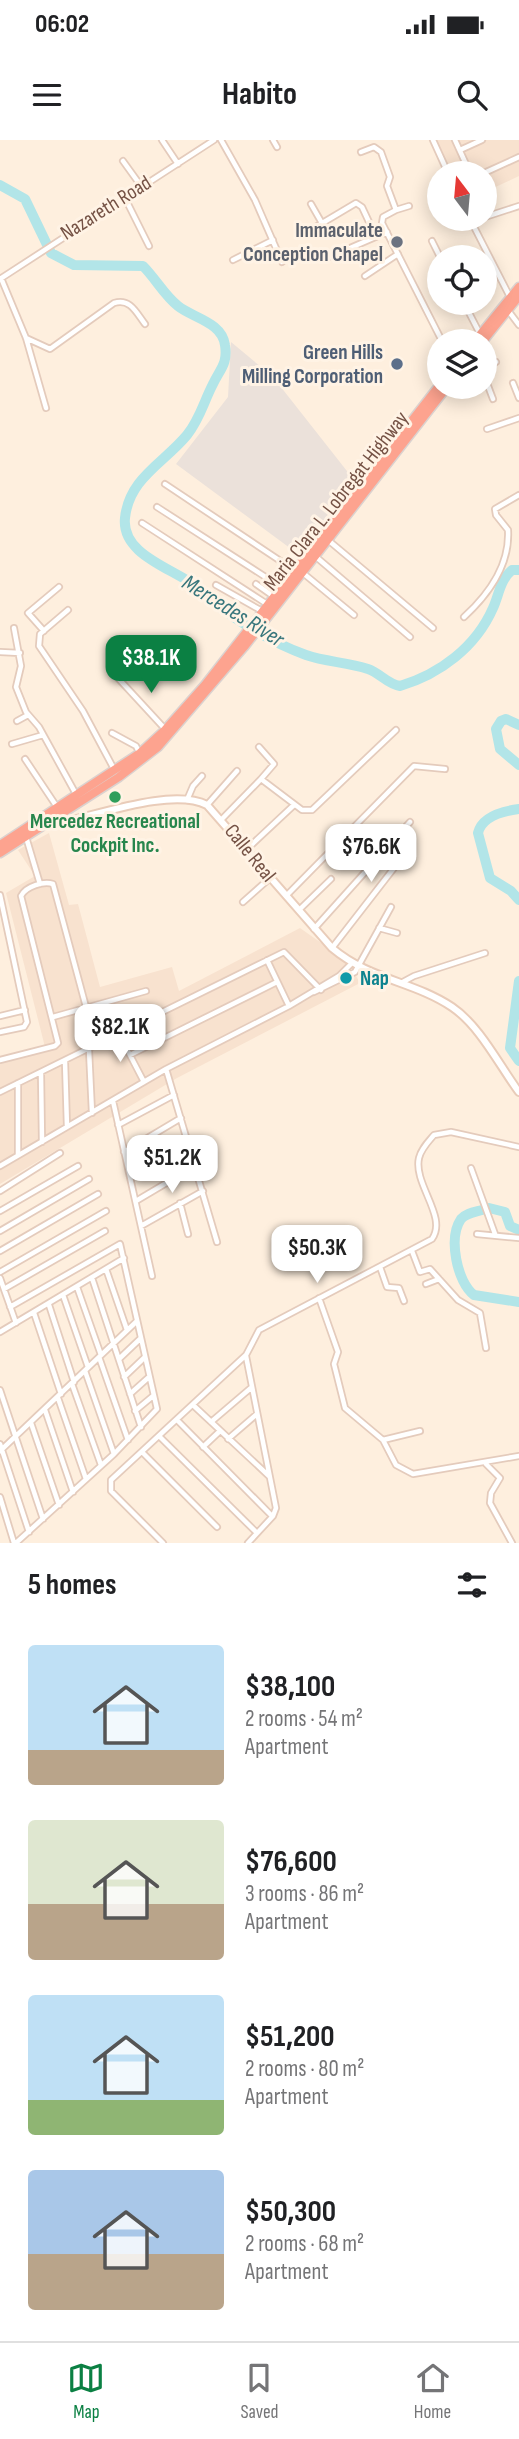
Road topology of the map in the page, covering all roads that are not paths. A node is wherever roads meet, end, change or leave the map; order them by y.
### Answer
1 (162, 140) edge
2 (214, 140) edge
3 (221, 140) edge
4 (273, 140) edge
5 (433, 140) edge
6 (455, 140) edge
7 (482, 140) edge
8 (277, 147) dead end
9 (460, 150) junction
10 (361, 152) dead end
11 (519, 157) edge
12 (123, 161) dead end
13 (443, 161) edge
14 (465, 161) edge
15 (178, 164) junction
16 (497, 167) edge
17 (141, 186) junction
18 (124, 196) junction
19 (311, 204) dead end
20 (409, 206) dead end
21 (519, 206) edge
22 (396, 210) junction
23 (497, 213) edge
24 (323, 225) junction
25 (314, 228) dead end
26 (477, 231) edge
27 (387, 232) junction
28 (376, 237) junction
29 (274, 240) junction
30 (432, 241) dead end
31 (434, 245) edge
32 (149, 246) dead end
33 (398, 254) junction
34 (327, 258) dead end
35 (233, 260) dead end
36 (282, 262) dead end
37 (365, 275) dead end
38 (1, 279) edge
39 (519, 287) edge
40 (514, 298) edge
41 (505, 308) junction
42 (145, 324) dead end
43 (519, 325) edge
44 (436, 329) edge
45 (488, 329) edge
46 (26, 338) junction
47 (513, 383) dead end
48 (519, 398) edge
49 (434, 399) edge
50 (434, 399) edge
51 (46, 408) dead end
52 (519, 418) edge
53 (488, 429) dead end
54 (165, 484) dead end
55 (519, 495) edge
56 (157, 506) dead end
57 (142, 523) dead end
58 (328, 539) junction
59 (315, 556) junction
60 (298, 572) junction
61 (256, 584) dead end
62 (216, 585) dead end
63 (59, 587) dead end
64 (284, 590) junction
65 (68, 610) dead end
66 (266, 610) junction
67 (354, 615) dead end
68 (464, 617) dead end
69 (14, 628) dead end
70 (433, 628) dead end
71 (44, 631) junction
72 (410, 637) dead end
73 (241, 645) junction
74 (0, 652) edge
75 (20, 653) junction
76 (117, 677) dead end
77 (28, 715) junction
78 (18, 721) dead end
79 (165, 730) junction
80 (396, 730) dead end
81 (112, 733) dead end
82 (44, 735) junction
83 (12, 744) dead end
84 (259, 747) dead end
85 (140, 753) junction
86 (25, 759) dead end
87 (445, 769) dead end
88 (237, 771) dead end
89 (115, 772) junction
90 (202, 776) dead end
91 (261, 779) junction
92 (77, 796) junction
93 (187, 800) junction
94 (207, 805) junction
95 (294, 805) junction
96 (57, 808) junction
97 (222, 819) junction
98 (410, 822) dead end
99 (32, 825) junction
100 (43, 826) junction
101 (26, 837) junction
102 (0, 845) edge
103 (247, 849) junction
104 (0, 853) edge
105 (394, 868) dead end
106 (270, 878) junction
107 (331, 878) dead end
108 (40, 884) junction
109 (0, 895) edge
110 (286, 895) junction
111 (243, 902) dead end
112 (391, 907) dead end
113 (299, 911) junction
114 (379, 929) junction
115 (314, 930) junction
116 (397, 933) dead end
117 (332, 948) junction
118 (485, 953) dead end
119 (267, 960) junction
120 (355, 966) junction
121 (277, 982) junction
122 (401, 984) junction
123 (318, 990) junction
124 (146, 991) dead end
125 (289, 1006) junction
126 (86, 1007) junction
127 (25, 1010) junction
128 (0, 1016) edge
129 (52, 1017) junction
130 (0, 1032) edge
131 (119, 1034) junction
132 (89, 1050) junction
133 (130, 1055) junction
134 (0, 1060) edge
135 (65, 1061) junction
136 (166, 1069) junction
137 (41, 1073) junction
138 (144, 1082) junction
139 (18, 1083) junction
140 (0, 1091) edge
141 (519, 1092) edge
142 (174, 1095) junction
143 (113, 1101) junction
144 (92, 1112) junction
145 (181, 1118) junction
146 (118, 1125) junction
147 (67, 1128) junction
148 (42, 1142) junction
149 (189, 1143) junction
150 (519, 1147) edge
151 (124, 1152) junction
152 (61, 1153) dead end
153 (18, 1155) junction
154 (0, 1166) edge
155 (78, 1166) dead end
156 (195, 1167) junction
157 (471, 1168) dead end
158 (130, 1176) junction
159 (89, 1179) dead end
160 (0, 1191) edge
161 (203, 1191) junction
162 (98, 1194) dead end
163 (136, 1201) junction
164 (180, 1203) junction
165 (106, 1210) dead end
166 (0, 1211) edge
167 (141, 1226) junction
168 (0, 1231) edge
169 (105, 1231) dead end
170 (188, 1234) dead end
171 (478, 1234) dead end
172 (495, 1234) junction
173 (519, 1238) edge
174 (217, 1242) dead end
175 (0, 1251) edge
176 (412, 1251) junction
177 (124, 1258) junction
178 (380, 1267) junction
179 (106, 1269) junction
180 (0, 1272) edge
181 (152, 1276) dead end
182 (0, 1278) edge
183 (92, 1278) junction
184 (439, 1279) junction
185 (425, 1284) dead end
186 (77, 1287) junction
187 (4, 1289) junction
188 (63, 1296) junction
189 (319, 1298) junction
190 (404, 1301) dead end
191 (48, 1305) junction
192 (10, 1307) junction
193 (34, 1314) junction
194 (137, 1321) junction
195 (16, 1323) junction
196 (127, 1330) junction
197 (0, 1332) edge
198 (141, 1338) junction
199 (114, 1343) junction
200 (486, 1349) dead end
201 (246, 1355) junction
202 (100, 1356) junction
203 (145, 1357) junction
204 (119, 1359) junction
205 (86, 1369) junction
206 (124, 1377) junction
207 (149, 1377) junction
208 (73, 1383) junction
209 (252, 1387) junction
210 (0, 1390) edge
211 (130, 1394) junction
212 (59, 1396) junction
213 (153, 1396) junction
214 (194, 1405) junction
215 (44, 1410) junction
216 (135, 1411) junction
217 (257, 1413) junction
218 (177, 1420) junction
219 (211, 1422) junction
220 (31, 1423) junction
221 (141, 1427) junction
222 (220, 1431) junction
223 (420, 1431) dead end
224 (16, 1436) junction
225 (159, 1436) junction
226 (228, 1439) junction
227 (128, 1440) junction
228 (383, 1440) junction
229 (203, 1447) junction
230 (1, 1448) edge
231 (142, 1452) junction
232 (114, 1454) junction
233 (519, 1456) edge
234 (485, 1463) junction
235 (101, 1465) junction
236 (269, 1476) junction
237 (86, 1479) junction
238 (72, 1492) junction
239 (0, 1497) edge
240 (59, 1506) junction
241 (272, 1516) junction
242 (43, 1519) junction
243 (217, 1527) dead end
244 (29, 1532) junction
245 (257, 1533) junction
246 (15, 1543) edge
247 (163, 1543) edge
248 (247, 1543) edge
249 (512, 1543) edge

1 - 15 street
2 - 15 street, Nazareth Road
3 - 29 street
4 - 8 street
5 - 13 street
6 - 9 street
7 - 9 street
9 - 14 street
10 - 22 street
11 - 16 street
12 - 17 street
15 - 17 street, Nazareth Road
17 - 18 street, Nazareth Road
18 - 32 street
18 - 38 street, Nazareth Road
19 - 24 street
20 - 22 street
21 - 23 street
22 - 27 street
24 - 25 street
24 - 28 street
26 - 40 street
27 - 28 street
27 - 33 street
28 - 34 street
29 - 35 street
29 - 36 street
30 - 31 street
33 - 37 street
33 - 44 street
38 - 46 street
39 - 40 highway
40 - 41 highway
41 - 43 street
41 - 45 highway
42 - 46 street
46 - 51 street
47 - 48 street
49 - 58 highway, Maria Clara L. Lobregat Highway
50 - 60 highway, Maria Clara L. Lobregat Highway
52 - 53 street
54 - 60 street
55 - 68 street
56 - 64 street
57 - 66 street
58 - 59 highway, Maria Clara L. Lobregat Highway
58 - 70 street
59 - 60 highway, Maria Clara L. Lobregat Highway
59 - 72 street
60 - 64 highway, Maria Clara L. Lobregat Highway
60 - 67 street
61 - 66 street
62 - 66 street
63 - 71 street
64 - 66 highway, Maria Clara L. Lobregat Highway
64 - 66 highway, Maria Clara L. Lobregat Highway
65 - 71 street
66 - 73 highway, Maria Clara L. Lobregat Highway
69 - 75 street
71 - 89 street
73 - 79 highway, Maria Clara L. Lobregat Highway
73 - 100 highway, Maria Clara L. Lobregat Highway
74 - 75 street
75 - 77 street
76 - 79 street
77 - 78 street
77 - 82 street
79 - 85 highway, Maria Clara L. Lobregat Highway
80 - 95 street
81 - 85 street
82 - 83 street
82 - 92 street
84 - 91 street
85 - 89 highway, Maria Clara L. Lobregat Highway
86 - 96 street
87 - 110 street
88 - 94 street
89 - 92 highway, Maria Clara L. Lobregat Highway
90 - 93 street
91 - 95 street
91 - 97 street
92 - 96 highway, Maria Clara L. Lobregat Highway
93 - 94 street, Calle Real
93 - 100 street, Calle Real
94 - 97 street, Calle Real
95 - 103 street
96 - 99 highway, Maria Clara L. Lobregat Highway
97 - 103 street, Calle Real
98 - 115 street
99 - 100 street, Calle Real
99 - 102 highway, Maria Clara L. Lobregat Highway
100 - 101 highway, Maria Clara L. Lobregat Highway
101 - 104 highway, Maria Clara L. Lobregat Highway
101 - 108 street
103 - 106 street, Calle Real
105 - 117 street
106 - 110 street, Calle Real
106 - 111 street
107 - 113 street
108 - 126 street
108 - 129 street
109 - 127 street
110 - 113 street, Calle Real
112 - 114 street
113 - 115 street, Calle Real
114 - 116 street
114 - 120 street
115 - 117 street, Calle Real
117 - 120 street, Calle Real
118 - 122 street
119 - 121 street
119 - 123 street
119 - 131 street
120 - 122 street, Calle Real
120 - 123 street
121 - 125 street
121 - 133 street
122 - 141 street, Calle Real
123 - 125 street
124 - 126 street
125 - 136 street
126 - 129 street
127 - 128 street
127 - 130 street
129 - 134 street
131 - 132 street
131 - 133 street
132 - 135 street
132 - 144 street
133 - 138 street
135 - 137 street
135 - 147 street
136 - 138 street
136 - 142 street
137 - 139 street
137 - 148 street
138 - 143 street
139 - 140 street
139 - 153 street
142 - 145 street
142 - 146 street
143 - 144 street
143 - 146 street
144 - 147 street
145 - 149 street
145 - 151 street
146 - 151 street
147 - 148 street
148 - 153 street
149 - 156 street
149 - 158 street
150 - 176 street
151 - 158 street
152 - 160 street
153 - 154 street
155 - 166 street
156 - 161 street
156 - 163 street
157 - 172 street
158 - 163 street
159 - 168 street
161 - 164 street
161 - 174 street
162 - 175 street
163 - 167 street
164 - 167 street
164 - 170 street
165 - 180 street
167 - 181 street
169 - 187 street
171 - 172 street
172 - 173 street
176 - 178 street
176 - 184 street
177 - 179 street
177 - 192 street
177 - 194 street
178 - 189 street
178 - 190 street
179 - 183 street
179 - 196 street
182 - 187 street
183 - 186 street
183 - 199 street
184 - 185 street
184 - 200 street
186 - 188 street
186 - 202 street
187 - 192 street
188 - 191 street
188 - 205 street
189 - 201 street
189 - 228 street
191 - 193 street
191 - 208 street
192 - 195 street
193 - 195 street
193 - 212 street
194 - 196 street
194 - 198 street
195 - 197 street
196 - 199 street
198 - 203 street
198 - 204 street
199 - 202 street
199 - 204 street
201 - 209 street
201 - 214 street
202 - 205 street
202 - 227 street
203 - 206 street
203 - 207 street
204 - 206 street
205 - 208 street
205 - 232 street
206 - 211 street
207 - 211 street
207 - 213 street
208 - 212 street
208 - 235 street
209 - 217 street
209 - 219 street
210 - 224 street
211 - 216 street
212 - 215 street
212 - 237 street
213 - 216 street
213 - 221 street
214 - 218 street
214 - 219 street
215 - 220 street
215 - 238 street
216 - 221 street
217 - 226 street
217 - 236 street
218 - 225 street
218 - 229 street
219 - 222 street
220 - 224 street
220 - 240 street
221 - 227 street
222 - 226 street
222 - 229 street
223 - 228 street
224 - 230 street
224 - 242 street
225 - 231 street
225 - 245 street
226 - 236 street
227 - 232 street
228 - 234 street
229 - 241 street
230 - 244 street
231 - 243 street
231 - 247 street
232 - 235 street
233 - 234 street
234 - 249 street
235 - 237 street
236 - 241 street
237 - 238 street
238 - 240 street
239 - 246 street
240 - 242 street
241 - 245 street
242 - 244 street
244 - 246 street
245 - 248 street

